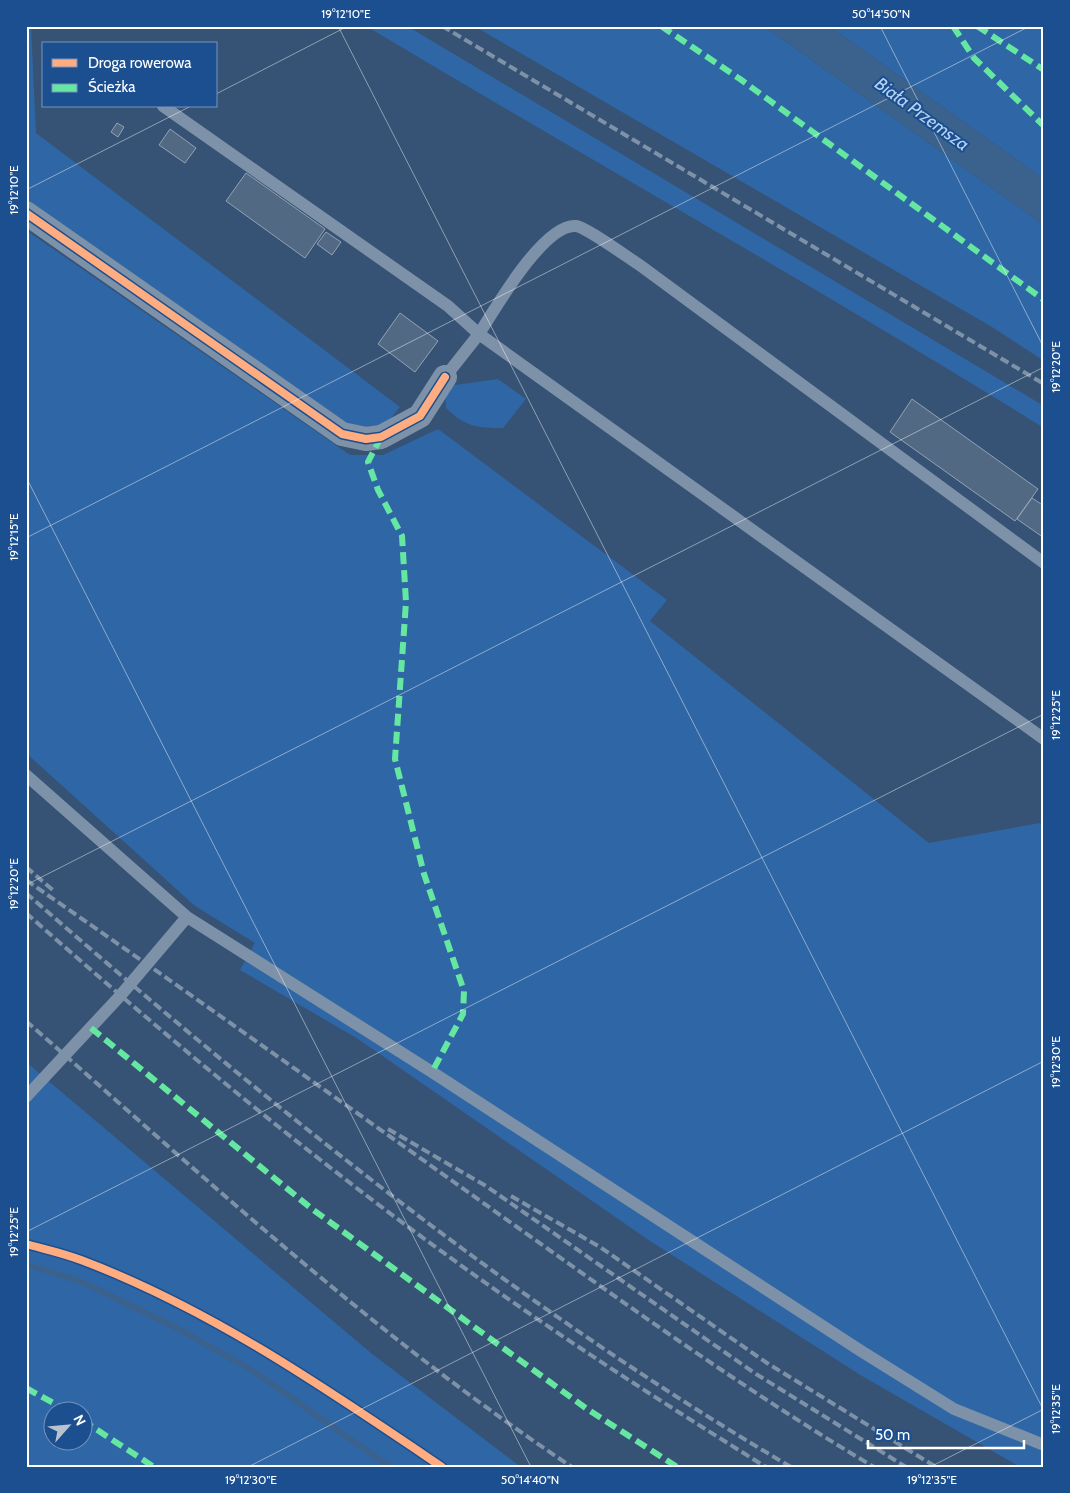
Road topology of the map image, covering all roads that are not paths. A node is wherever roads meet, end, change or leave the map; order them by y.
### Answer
1 (166, 108) edge
2 (26, 213) edge
3 (479, 334) junction
4 (445, 377) joint
5 (1044, 563) edge
6 (1044, 739) edge
7 (26, 775) edge
8 (187, 917) junction
9 (26, 1097) edge
10 (1044, 1445) edge

1 - 3 lane
2 - 4 street
3 - 4 lane
3 - 5 lane
3 - 6 lane
7 - 8 lane
8 - 9 lane
8 - 10 lane

